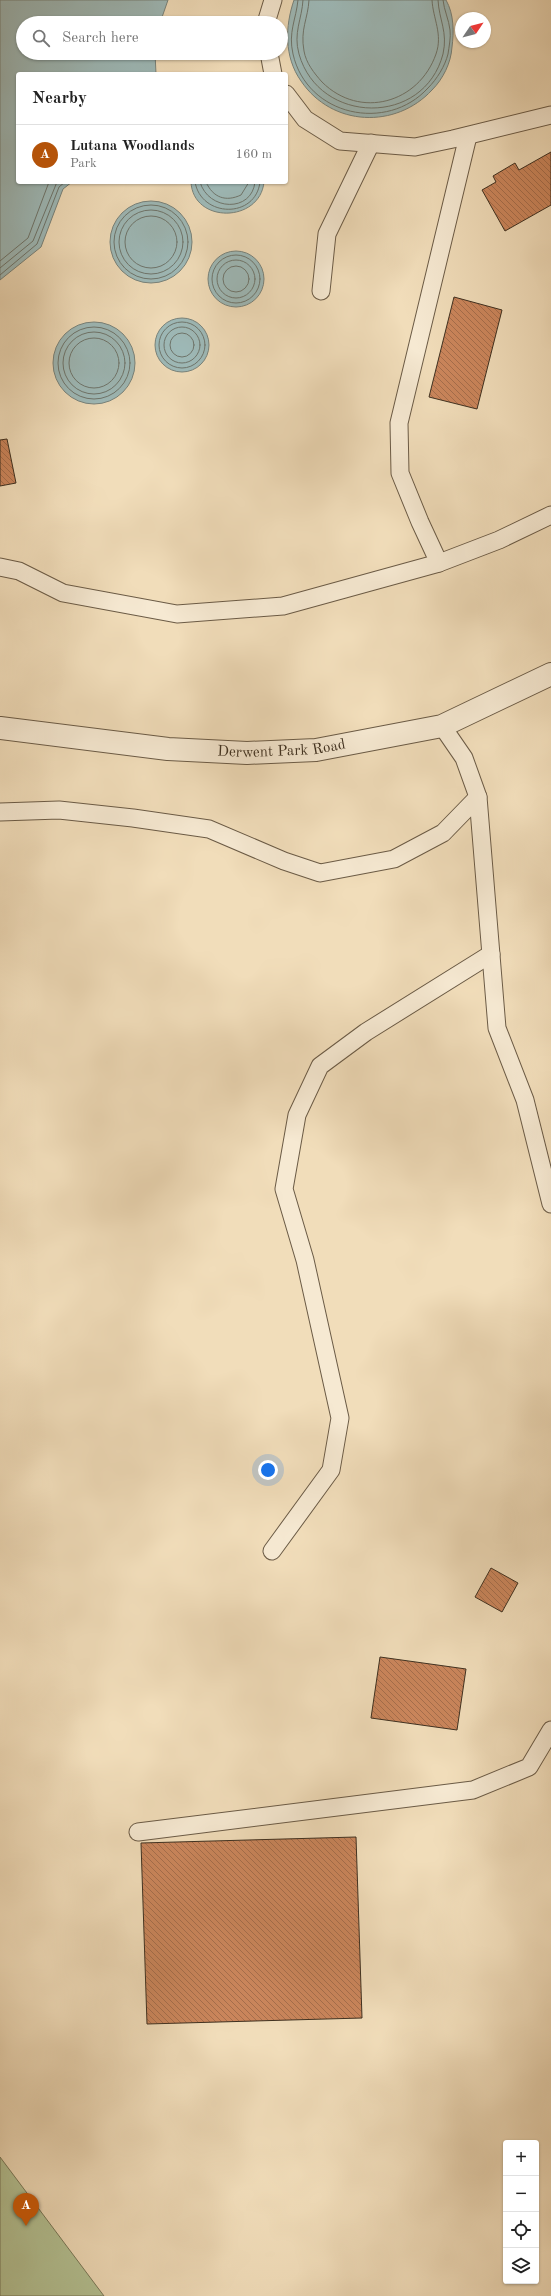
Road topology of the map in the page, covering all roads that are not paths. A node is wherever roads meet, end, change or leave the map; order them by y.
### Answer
1 (273, 0) edge
2 (268, 16) edge
3 (270, 60) edge
4 (273, 72) edge
5 (288, 97) edge
6 (551, 115) edge
7 (468, 136) junction
8 (371, 144) junction
9 (321, 291) dead end
10 (551, 515) edge
11 (440, 563) junction
12 (0, 567) edge
13 (551, 674) edge
14 (442, 726) junction
15 (0, 728) edge
16 (478, 797) junction
17 (0, 812) edge
18 (491, 954) junction
19 (551, 1204) edge
20 (272, 1551) dead end
21 (551, 1730) edge
22 (138, 1832) dead end

1 - 2 lane
3 - 4 lane
5 - 8 lane
6 - 7 lane
7 - 8 lane
7 - 11 lane
8 - 9 lane
10 - 11 lane
11 - 12 lane
13 - 14 street, Derwent Park Road
14 - 15 street, Derwent Park Road
14 - 16 lane
16 - 17 lane
16 - 18 lane
18 - 19 lane
18 - 20 lane
21 - 22 lane

